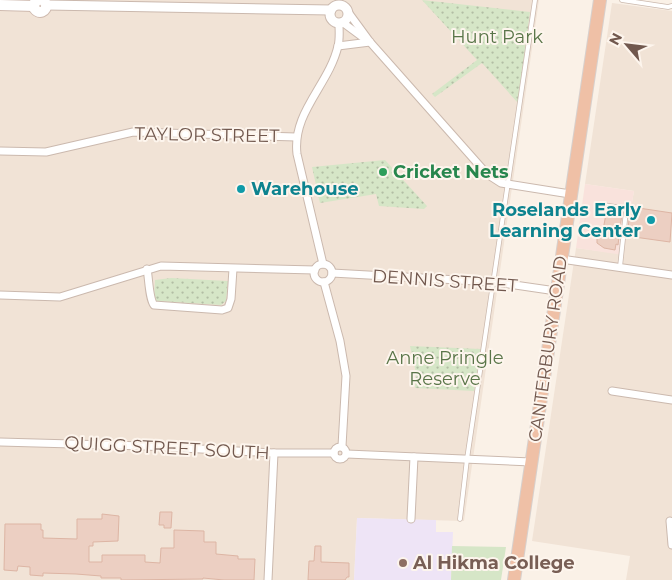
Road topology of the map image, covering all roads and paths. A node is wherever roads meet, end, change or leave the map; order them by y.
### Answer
1 (535, 0) edge
2 (600, 0) edge
3 (624, 0) edge
4 (340, 2) edge
5 (40, 3) edge
6 (0, 5) edge
7 (672, 6) edge
8 (331, 10) junction
9 (348, 12) junction
10 (340, 23) junction
11 (370, 42) junction
12 (338, 46) junction
13 (296, 137) junction
14 (0, 151) edge
15 (509, 184) junction
16 (570, 194) junction
17 (597, 204) dead end
18 (562, 258) junction
19 (323, 264) junction
20 (620, 267) junction
21 (147, 269) junction
22 (233, 269) junction
23 (315, 270) junction
24 (332, 273) junction
25 (672, 275) edge
26 (324, 282) junction
27 (494, 282) junction
28 (556, 291) junction
29 (0, 295) edge
30 (612, 391) dead end
31 (672, 400) edge
32 (0, 442) edge
33 (342, 446) junction
34 (274, 453) junction
35 (334, 453) junction
36 (347, 454) junction
37 (414, 456) junction
38 (467, 459) junction
39 (531, 462) junction
40 (460, 518) dead end
41 (411, 519) dead end
42 (670, 521) dead end
43 (672, 544) edge
44 (268, 580) edge
45 (514, 580) edge

1 - 15 lane
2 - 16 highway, CANTERBURY ROAD
3 - 7 lane
4 - 8 street
4 - 9 street
5 - 6 main road
5 - 8 street
8 - 10 street
9 - 10 street
9 - 11 street
10 - 11 street
10 - 12 street
11 - 12 street
11 - 15 street
12 - 13 street
13 - 14 street, TAYLOR STREET
13 - 19 street
15 - 16 street
15 - 27 lane
16 - 18 highway, CANTERBURY ROAD
17 - 20 lane
18 - 20 street
18 - 28 highway, CANTERBURY ROAD
19 - 23 street
19 - 24 street
20 - 25 street
21 - 22 street
21 - 22 street
21 - 29 street
22 - 23 street
23 - 26 street
24 - 26 street
24 - 27 street, DENNIS STREET
26 - 33 street
27 - 28 street, DENNIS STREET
27 - 38 lane
28 - 39 highway, CANTERBURY ROAD
30 - 31 street
32 - 34 street, QUIGG STREET SOUTH
33 - 35 street
33 - 36 street
34 - 35 street, QUIGG STREET SOUTH
34 - 44 street
35 - 36 street
36 - 37 street
37 - 38 street
37 - 41 street
38 - 39 street
38 - 40 lane
39 - 45 highway, CANTERBURY ROAD
42 - 43 street

